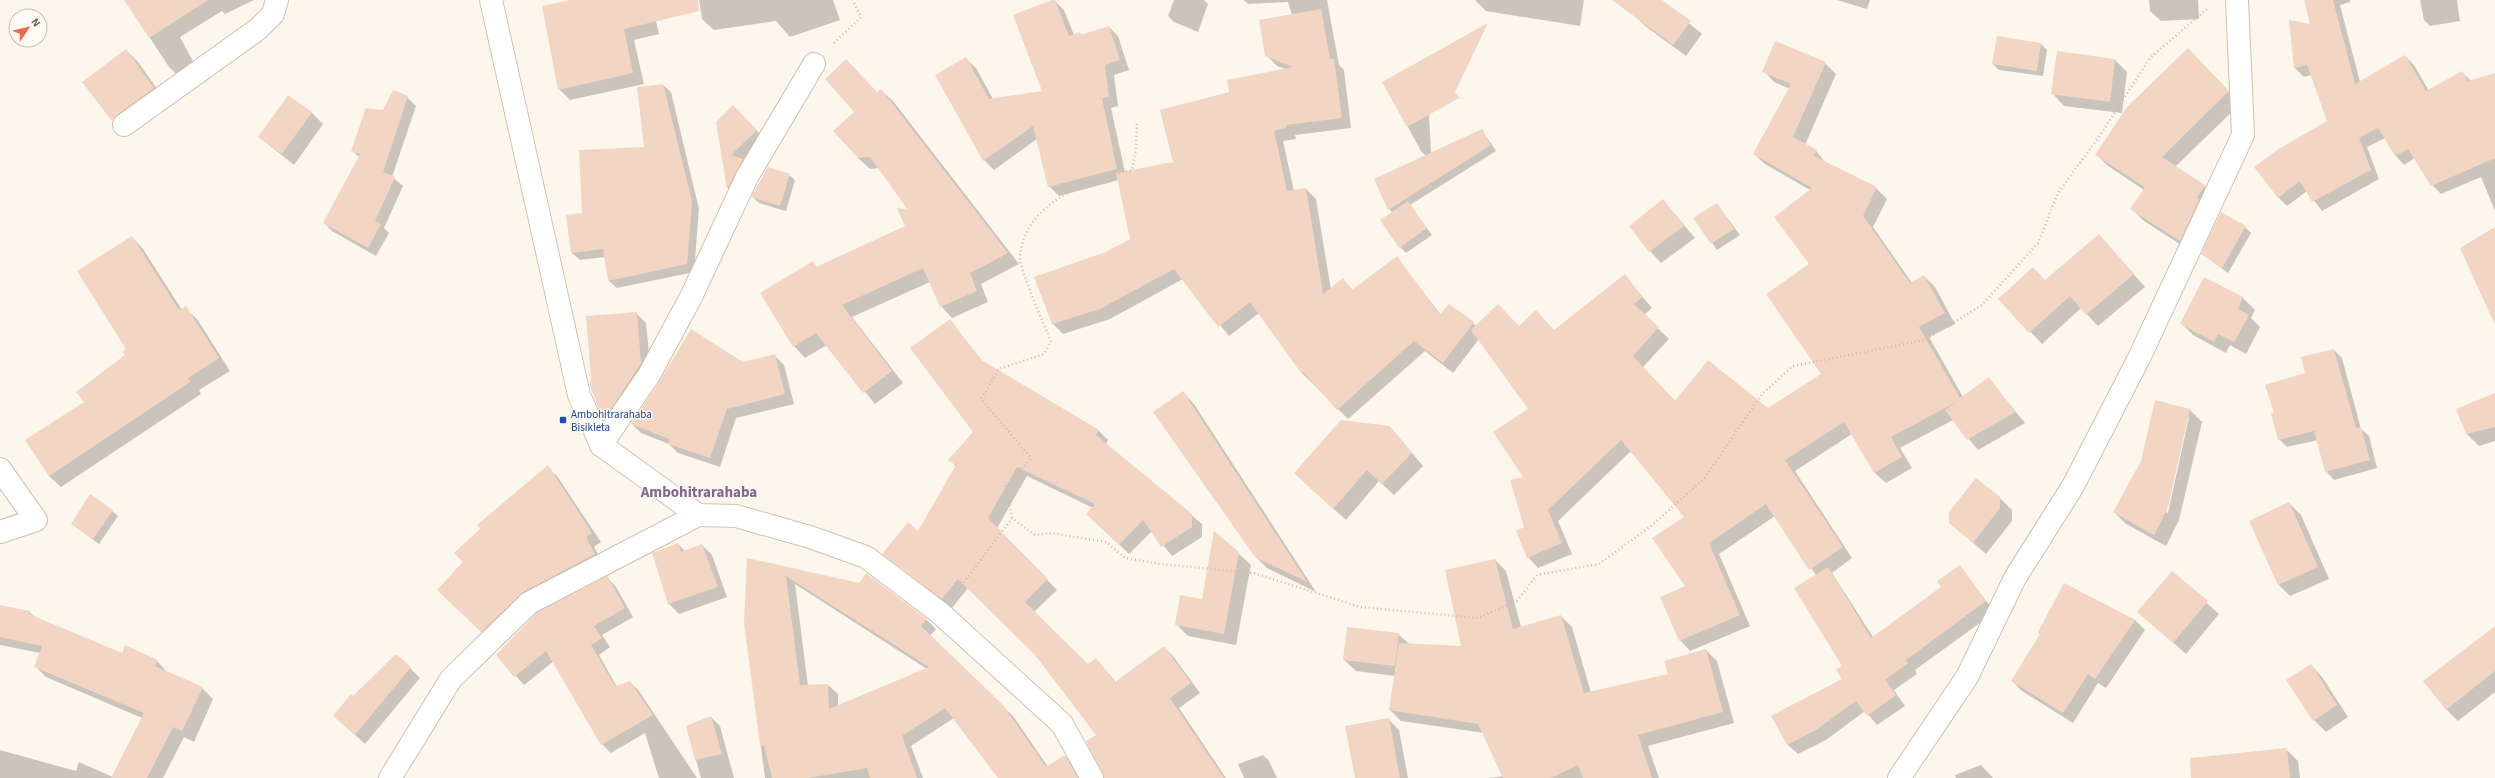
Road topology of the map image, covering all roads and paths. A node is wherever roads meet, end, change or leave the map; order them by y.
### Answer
1 (277, 0) edge
2 (491, 0) edge
3 (854, 0) edge
4 (2237, 0) edge
5 (2212, 5) dead end
6 (814, 64) joint
7 (1138, 121) dead end
8 (124, 125) dead end
9 (602, 445) junction
10 (0, 470) edge
11 (698, 515) junction
12 (1012, 518) junction
13 (0, 532) edge
14 (940, 613) junction
15 (390, 778) edge
16 (1092, 778) edge
17 (1899, 778) edge

1 - 8 street
2 - 9 street
3 - 6 path
4 - 17 street
5 - 12 path
6 - 9 street
7 - 12 path
9 - 11 street
10 - 13 street
11 - 14 street
11 - 15 street
12 - 14 path
14 - 16 street

